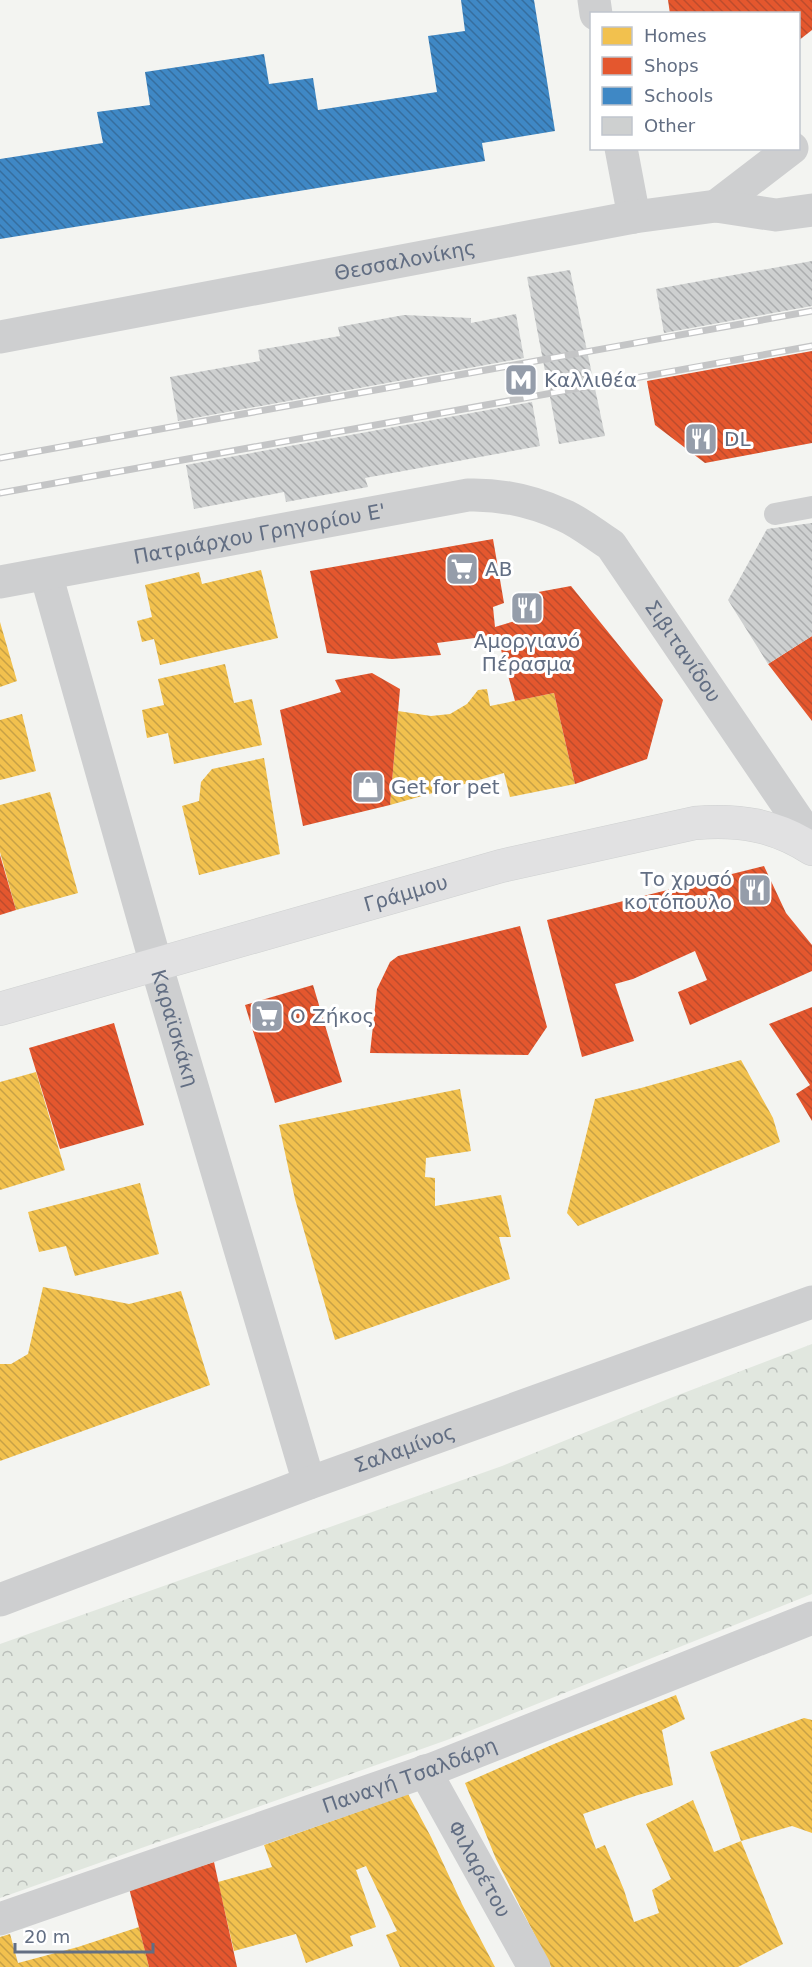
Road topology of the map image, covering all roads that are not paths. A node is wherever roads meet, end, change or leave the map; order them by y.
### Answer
1 (812, 133) edge
2 (800, 142) edge
3 (621, 150) edge
4 (789, 150) edge
5 (716, 206) junction
6 (812, 210) edge
7 (634, 217) junction
8 (0, 337) edge
9 (521, 499) joint
10 (812, 507) edge
11 (775, 514) dead end
12 (46, 574) junction
13 (0, 582) edge
14 (812, 841) edge
15 (812, 849) edge
16 (156, 964) junction
17 (0, 1010) edge
18 (812, 1302) edge
19 (309, 1483) junction
20 (0, 1600) edge
21 (812, 1618) edge
22 (425, 1771) junction
23 (0, 1919) edge
24 (534, 1967) edge

1 - 2 street
3 - 7 street
4 - 5 street
5 - 6 street, Θεσσαλονίκης
5 - 7 street, Θεσσαλονίκης
7 - 8 street, Θεσσαλονίκης
9 - 12 street, Πατριάρχου Γρηγορίου Ε'
9 - 14 street, Σιβιτανίδου
10 - 11 lane
12 - 13 street, Πατριάρχου Γρηγορίου Ε'
12 - 16 street, Καραϊσκάκη
15 - 16 street, Γράμμου
16 - 17 street, Γράμμου
16 - 19 street, Καραϊσκάκη
18 - 19 street, Σαλαμίνος
19 - 20 street, Σαλαμίνος
21 - 22 street, Παναγή Τσαλδάρη
22 - 23 street, Παναγή Τσαλδάρη
22 - 24 street, Φιλαρέτου

